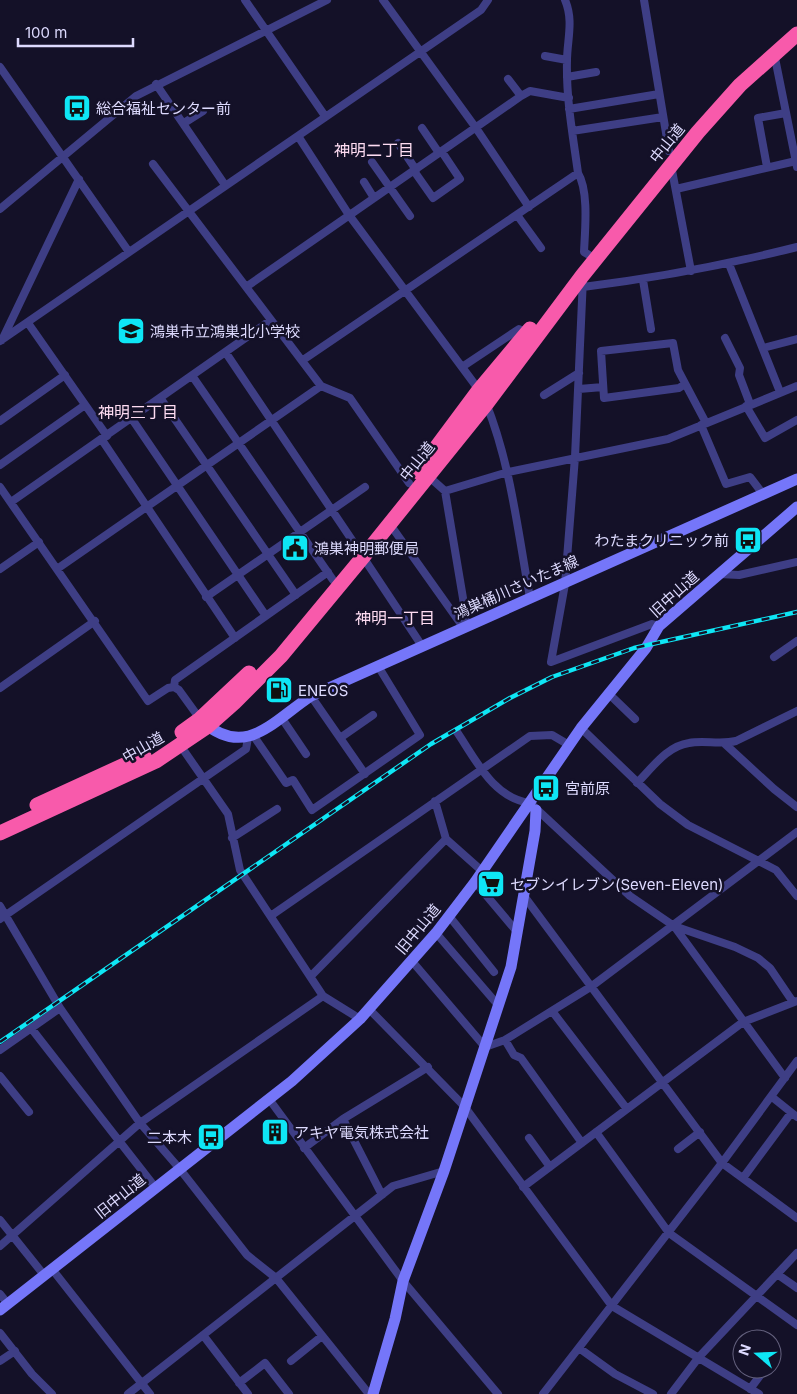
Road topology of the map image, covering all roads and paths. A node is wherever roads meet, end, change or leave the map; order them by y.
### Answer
1 (245, 0) edge
2 (327, 0) edge
3 (383, 0) edge
4 (488, 0) edge
5 (565, 0) edge
6 (644, 0) edge
7 (797, 23) edge
8 (266, 30) junction
9 (797, 34) edge
10 (420, 52) junction
11 (774, 53) junction
12 (545, 56) dead end
13 (567, 60) junction
14 (0, 67) edge
15 (596, 72) dead end
16 (568, 77) junction
17 (508, 79) dead end
18 (156, 84) junction
19 (659, 94) junction
20 (521, 96) junction
21 (569, 98) junction
22 (569, 109) junction
23 (202, 111) dead end
24 (786, 113) junction
25 (325, 116) junction
26 (664, 117) junction
27 (184, 123) junction
28 (422, 128) dead end
29 (476, 128) junction
30 (572, 130) junction
31 (298, 136) junction
32 (398, 143) dead end
33 (440, 152) junction
34 (64, 156) junction
35 (670, 158) junction
36 (372, 162) dead end
37 (153, 164) dead end
38 (796, 164) edge
39 (767, 167) junction
40 (415, 171) junction
41 (578, 173) junction
42 (79, 180) junction
43 (364, 182) dead end
44 (225, 185) junction
45 (390, 187) junction
46 (676, 189) junction
47 (374, 198) junction
48 (529, 207) junction
49 (0, 209) edge
50 (188, 211) junction
51 (349, 215) junction
52 (517, 215) junction
53 (410, 216) dead end
54 (797, 247) edge
55 (541, 248) dead end
56 (129, 252) junction
57 (589, 254) junction
58 (729, 264) junction
59 (691, 271) junction
60 (643, 280) junction
61 (583, 281) junction
62 (246, 287) junction
63 (406, 291) junction
64 (271, 320) junction
65 (28, 323) junction
66 (651, 329) dead end
67 (527, 333) junction
68 (725, 338) dead end
69 (797, 339) edge
70 (0, 342) edge
71 (763, 348) junction
72 (226, 353) junction
73 (303, 360) junction
74 (462, 367) junction
75 (579, 373) junction
76 (65, 375) junction
77 (193, 377) junction
78 (685, 384) junction
79 (321, 386) junction
80 (797, 386) edge
81 (603, 387) junction
82 (578, 389) junction
83 (780, 392) junction
84 (544, 395) dead end
85 (483, 397) junction
86 (161, 399) junction
87 (85, 405) junction
88 (748, 405) junction
89 (132, 419) junction
90 (272, 420) junction
91 (797, 420) edge
92 (0, 421) edge
93 (703, 424) junction
94 (104, 438) junction
95 (238, 443) junction
96 (575, 457) junction
97 (208, 464) junction
98 (0, 465) edge
99 (508, 472) junction
100 (428, 475) junction
101 (797, 480) edge
102 (409, 483) junction
103 (176, 486) junction
104 (0, 487) edge
105 (365, 487) dead end
106 (445, 491) junction
107 (763, 494) junction
108 (11, 502) junction
109 (146, 507) junction
110 (797, 507) edge
111 (332, 510) junction
112 (389, 523) junction
113 (301, 532) junction
114 (39, 542) junction
115 (360, 553) junction
116 (269, 554) junction
117 (797, 562) edge
118 (0, 569) edge
119 (57, 569) junction
120 (719, 574) junction
121 (238, 575) junction
122 (331, 576) junction
123 (565, 584) junction
124 (296, 595) junction
125 (206, 597) junction
126 (530, 598) junction
127 (266, 616) junction
128 (95, 621) junction
129 (659, 626) junction
130 (462, 627) junction
131 (235, 638) junction
132 (797, 641) edge
133 (422, 646) junction
134 (774, 657) dead end
135 (378, 666) junction
136 (174, 687) junction
137 (0, 688) edge
138 (608, 694) junction
139 (311, 696) junction
140 (797, 711) edge
141 (373, 715) dead end
142 (281, 717) junction
143 (635, 718) dead end
144 (204, 723) junction
145 (581, 728) junction
146 (457, 732) dead end
147 (251, 737) junction
148 (340, 738) junction
149 (725, 744) junction
150 (180, 745) junction
151 (569, 745) junction
152 (306, 754) dead end
153 (481, 768) junction
154 (365, 774) junction
155 (204, 779) junction
156 (637, 783) junction
157 (435, 801) junction
158 (533, 806) junction
159 (796, 806) edge
160 (277, 809) dead end
161 (0, 822) edge
162 (797, 832) edge
163 (0, 833) edge
164 (232, 838) junction
165 (446, 839) junction
166 (758, 862) junction
167 (482, 871) junction
168 (475, 882) junction
169 (524, 896) junction
170 (797, 896) edge
171 (0, 906) edge
172 (272, 915) junction
173 (449, 916) junction
174 (3, 917) edge
175 (674, 926) junction
176 (436, 933) junction
177 (518, 933) junction
178 (411, 960) junction
179 (494, 972) dead end
180 (311, 976) junction
181 (592, 986) junction
182 (323, 996) junction
183 (795, 1002) edge
184 (498, 1005) junction
185 (60, 1008) junction
186 (369, 1009) junction
187 (552, 1011) junction
188 (360, 1019) junction
189 (743, 1022) junction
190 (32, 1028) junction
191 (504, 1040) junction
192 (485, 1047) junction
193 (0, 1050) edge
194 (797, 1061) edge
195 (428, 1067) junction
196 (0, 1076) edge
197 (785, 1078) junction
198 (664, 1082) junction
199 (772, 1097) junction
200 (269, 1099) junction
201 (464, 1106) junction
202 (627, 1109) junction
203 (29, 1112) dead end
204 (794, 1115) edge
205 (343, 1119) junction
206 (140, 1123) junction
207 (596, 1132) junction
208 (700, 1132) junction
209 (529, 1138) dead end
210 (119, 1142) junction
211 (582, 1143) junction
212 (304, 1148) junction
213 (678, 1149) dead end
214 (722, 1163) junction
215 (550, 1167) junction
216 (179, 1168) junction
217 (444, 1171) junction
218 (743, 1178) junction
219 (155, 1187) junction
220 (523, 1187) junction
221 (382, 1195) junction
222 (356, 1215) junction
223 (797, 1218) edge
224 (0, 1220) edge
225 (669, 1233) junction
226 (12, 1235) junction
227 (0, 1246) edge
228 (797, 1253) edge
229 (48, 1272) junction
230 (777, 1274) junction
231 (276, 1278) junction
232 (404, 1281) junction
233 (797, 1288) edge
234 (0, 1294) edge
235 (757, 1296) junction
236 (612, 1306) junction
237 (4, 1307) edge
238 (797, 1324) edge
239 (0, 1333) edge
240 (203, 1335) junction
241 (322, 1336) junction
242 (579, 1348) junction
243 (15, 1351) junction
244 (699, 1357) junction
245 (0, 1361) edge
246 (291, 1361) dead end
247 (758, 1379) edge
248 (142, 1383) junction
249 (239, 1383) junction
250 (750, 1389) junction
251 (52, 1394) edge
252 (128, 1394) edge
253 (150, 1394) edge
254 (248, 1394) edge
255 (289, 1394) edge
256 (371, 1394) edge
257 (498, 1394) edge
258 (543, 1394) edge
259 (653, 1394) edge
260 (671, 1394) edge
261 (759, 1394) edge

1 - 8 street
2 - 8 street
3 - 10 street
4 - 10 street
5 - 13 street
6 - 19 street
7 - 35 highway, 中山道
8 - 18 street
8 - 25 street
9 - 11 highway, 中山道
10 - 25 street
10 - 29 street
11 - 24 street
11 - 35 highway, 中山道
12 - 13 street
13 - 16 street
14 - 34 street
15 - 16 street
16 - 21 street
17 - 20 street
18 - 27 street
18 - 34 street
19 - 22 street
19 - 26 street
20 - 21 street
20 - 29 street
21 - 22 street
22 - 30 street
23 - 27 street
24 - 38 street
24 - 39 street
25 - 31 street
26 - 30 street
26 - 35 street
27 - 44 street
28 - 33 street
29 - 33 street
29 - 48 street
30 - 41 street
31 - 44 street
31 - 51 street
32 - 40 street
33 - 40 street
33 - 40 street
34 - 42 street
34 - 49 street
35 - 46 street
35 - 57 highway, 中山道
35 - 61 highway, 中山道
36 - 45 street
37 - 50 street
38 - 39 street
39 - 46 street
40 - 45 street
41 - 48 street
41 - 57 street
42 - 56 street
42 - 70 street
43 - 47 street
44 - 50 street
45 - 47 street
45 - 53 street
46 - 59 street
47 - 51 street
48 - 52 street
50 - 56 street
50 - 62 street
51 - 62 street
51 - 63 street
52 - 55 street
52 - 63 street
54 - 58 street
56 - 65 street
57 - 67 highway, 中山道
58 - 59 street
58 - 71 street
59 - 60 street
60 - 61 street
60 - 66 street
61 - 75 street
61 - 85 highway, 中山道
62 - 64 street
63 - 73 street
63 - 74 street
64 - 72 street
64 - 73 street
65 - 70 street
65 - 76 street
67 - 74 street
67 - 85 highway, 中山道
68 - 88 street
69 - 71 street
71 - 83 street
72 - 77 street
72 - 90 street
73 - 79 street
74 - 85 street
75 - 82 street
75 - 84 street
76 - 87 street
76 - 92 street
77 - 86 street
77 - 95 street
78 - 81 street
78 - 81 street
78 - 93 street
79 - 90 street
79 - 102 street
80 - 83 street
81 - 82 street
82 - 96 street
83 - 88 street
85 - 99 street
85 - 100 highway, 中山道
85 - 102 highway, 中山道
86 - 89 street
86 - 97 street
87 - 94 street
87 - 98 street
88 - 91 street
88 - 93 street
89 - 94 street
89 - 103 street
90 - 95 street
90 - 111 street
93 - 96 street
93 - 107 street
94 - 108 street
94 - 109 street
95 - 97 street
95 - 113 street
96 - 99 street
96 - 123 street
97 - 103 street
97 - 116 street
99 - 106 street
99 - 126 street
100 - 106 street
100 - 112 highway, 中山道
101 - 107 main road, 鴻巣桶川さいたま線
102 - 115 highway, 中山道
103 - 109 street
103 - 121 street
104 - 108 street
105 - 111 street
106 - 130 street
107 - 123 main road, 鴻巣桶川さいたま線
108 - 114 street
109 - 119 street
109 - 125 street
110 - 120 main road, 旧中山道
111 - 113 street
111 - 115 street
112 - 115 highway, 中山道
112 - 130 street
113 - 116 street
113 - 122 street
114 - 118 street
114 - 119 street
115 - 122 highway, 中山道
115 - 133 street
115 - 144 highway, 中山道
116 - 121 street
116 - 124 street
117 - 120 street
119 - 128 street
120 - 129 main road, 旧中山道
121 - 125 street
121 - 127 street
122 - 124 street
122 - 144 highway, 中山道
123 - 126 main road, 鴻巣桶川さいたま線
123 - 129 street
124 - 127 street
125 - 131 street
126 - 130 main road, 鴻巣桶川さいたま線
127 - 131 street
128 - 136 street
128 - 137 street
129 - 138 main road, 旧中山道
130 - 133 main road, 鴻巣桶川さいたま線
131 - 136 street
132 - 134 street
133 - 135 main road, 鴻巣桶川さいたま線
135 - 139 main road, 鴻巣桶川さいたま線
135 - 154 street
136 - 144 street
138 - 143 street
138 - 145 main road, 旧中山道
139 - 142 main road, 鴻巣桶川さいたま線
139 - 148 street
140 - 149 street
141 - 148 street
142 - 147 main road, 鴻巣桶川さいたま線
142 - 152 street
144 - 147 main road
144 - 150 highway, 中山道
144 - 161 highway, 中山道
145 - 151 main road, 旧中山道
145 - 156 street
146 - 153 street
147 - 154 street
147 - 155 street
148 - 154 street
149 - 156 street
149 - 159 street
150 - 155 street
150 - 163 highway, 中山道
151 - 153 street
151 - 158 main road, 旧中山道
153 - 157 street
153 - 158 street
155 - 164 street
155 - 174 street
156 - 166 street
157 - 165 street
157 - 172 street
158 - 167 main road, 旧中山道
158 - 169 main road
158 - 175 street
160 - 164 street
162 - 166 street
164 - 172 street
165 - 167 street
165 - 180 street
166 - 170 street
166 - 175 street
167 - 168 main road, 旧中山道
168 - 173 main road, 旧中山道
168 - 177 street
169 - 177 main road
169 - 181 street
171 - 174 street
172 - 180 street
173 - 176 main road, 旧中山道
173 - 179 street
174 - 185 street
175 - 181 street
175 - 183 street
175 - 189 street
176 - 178 main road, 旧中山道
176 - 184 street
177 - 184 main road
178 - 186 main road, 旧中山道
178 - 192 street
180 - 182 street
181 - 187 street
181 - 198 street
182 - 188 street
182 - 206 street
183 - 189 street
184 - 192 main road
185 - 190 street
185 - 206 street
186 - 188 main road, 旧中山道
186 - 195 street
187 - 191 street
187 - 202 street
188 - 200 main road, 旧中山道
189 - 197 street
189 - 198 street
190 - 193 street
190 - 210 street
191 - 192 street
191 - 211 street
192 - 201 main road
194 - 197 street
195 - 201 street
195 - 205 street
196 - 203 street
197 - 199 street
198 - 202 street
198 - 208 street
199 - 204 street
199 - 214 street
200 - 212 street
200 - 216 main road, 旧中山道
201 - 217 main road
201 - 220 street
202 - 207 street
204 - 218 street
205 - 212 street
205 - 221 street
206 - 210 street
206 - 216 street
207 - 211 street
207 - 225 street
208 - 213 street
208 - 214 street
209 - 215 street
210 - 219 street
210 - 226 street
211 - 215 street
212 - 222 street
214 - 218 street
214 - 225 street
215 - 220 street
216 - 219 main road, 旧中山道
216 - 231 street
217 - 221 street
217 - 232 main road
218 - 223 street
219 - 229 main road, 旧中山道
220 - 236 street
221 - 222 street
222 - 231 street
222 - 232 street
224 - 226 street
225 - 235 street
225 - 236 street
226 - 227 street
226 - 229 street
228 - 230 street
229 - 237 main road, 旧中山道
229 - 248 street
230 - 233 street
230 - 235 street
231 - 240 street
231 - 241 street
232 - 256 main road
232 - 257 street
234 - 237 street
235 - 238 street
235 - 244 street
236 - 242 street
236 - 244 street
239 - 243 street
240 - 248 street
240 - 249 street
241 - 246 street
241 - 256 street
242 - 258 street
242 - 259 street
243 - 245 street
243 - 251 street
244 - 250 street
244 - 260 street
247 - 250 street
248 - 252 street
248 - 253 street
249 - 254 street
249 - 255 street
250 - 261 street

